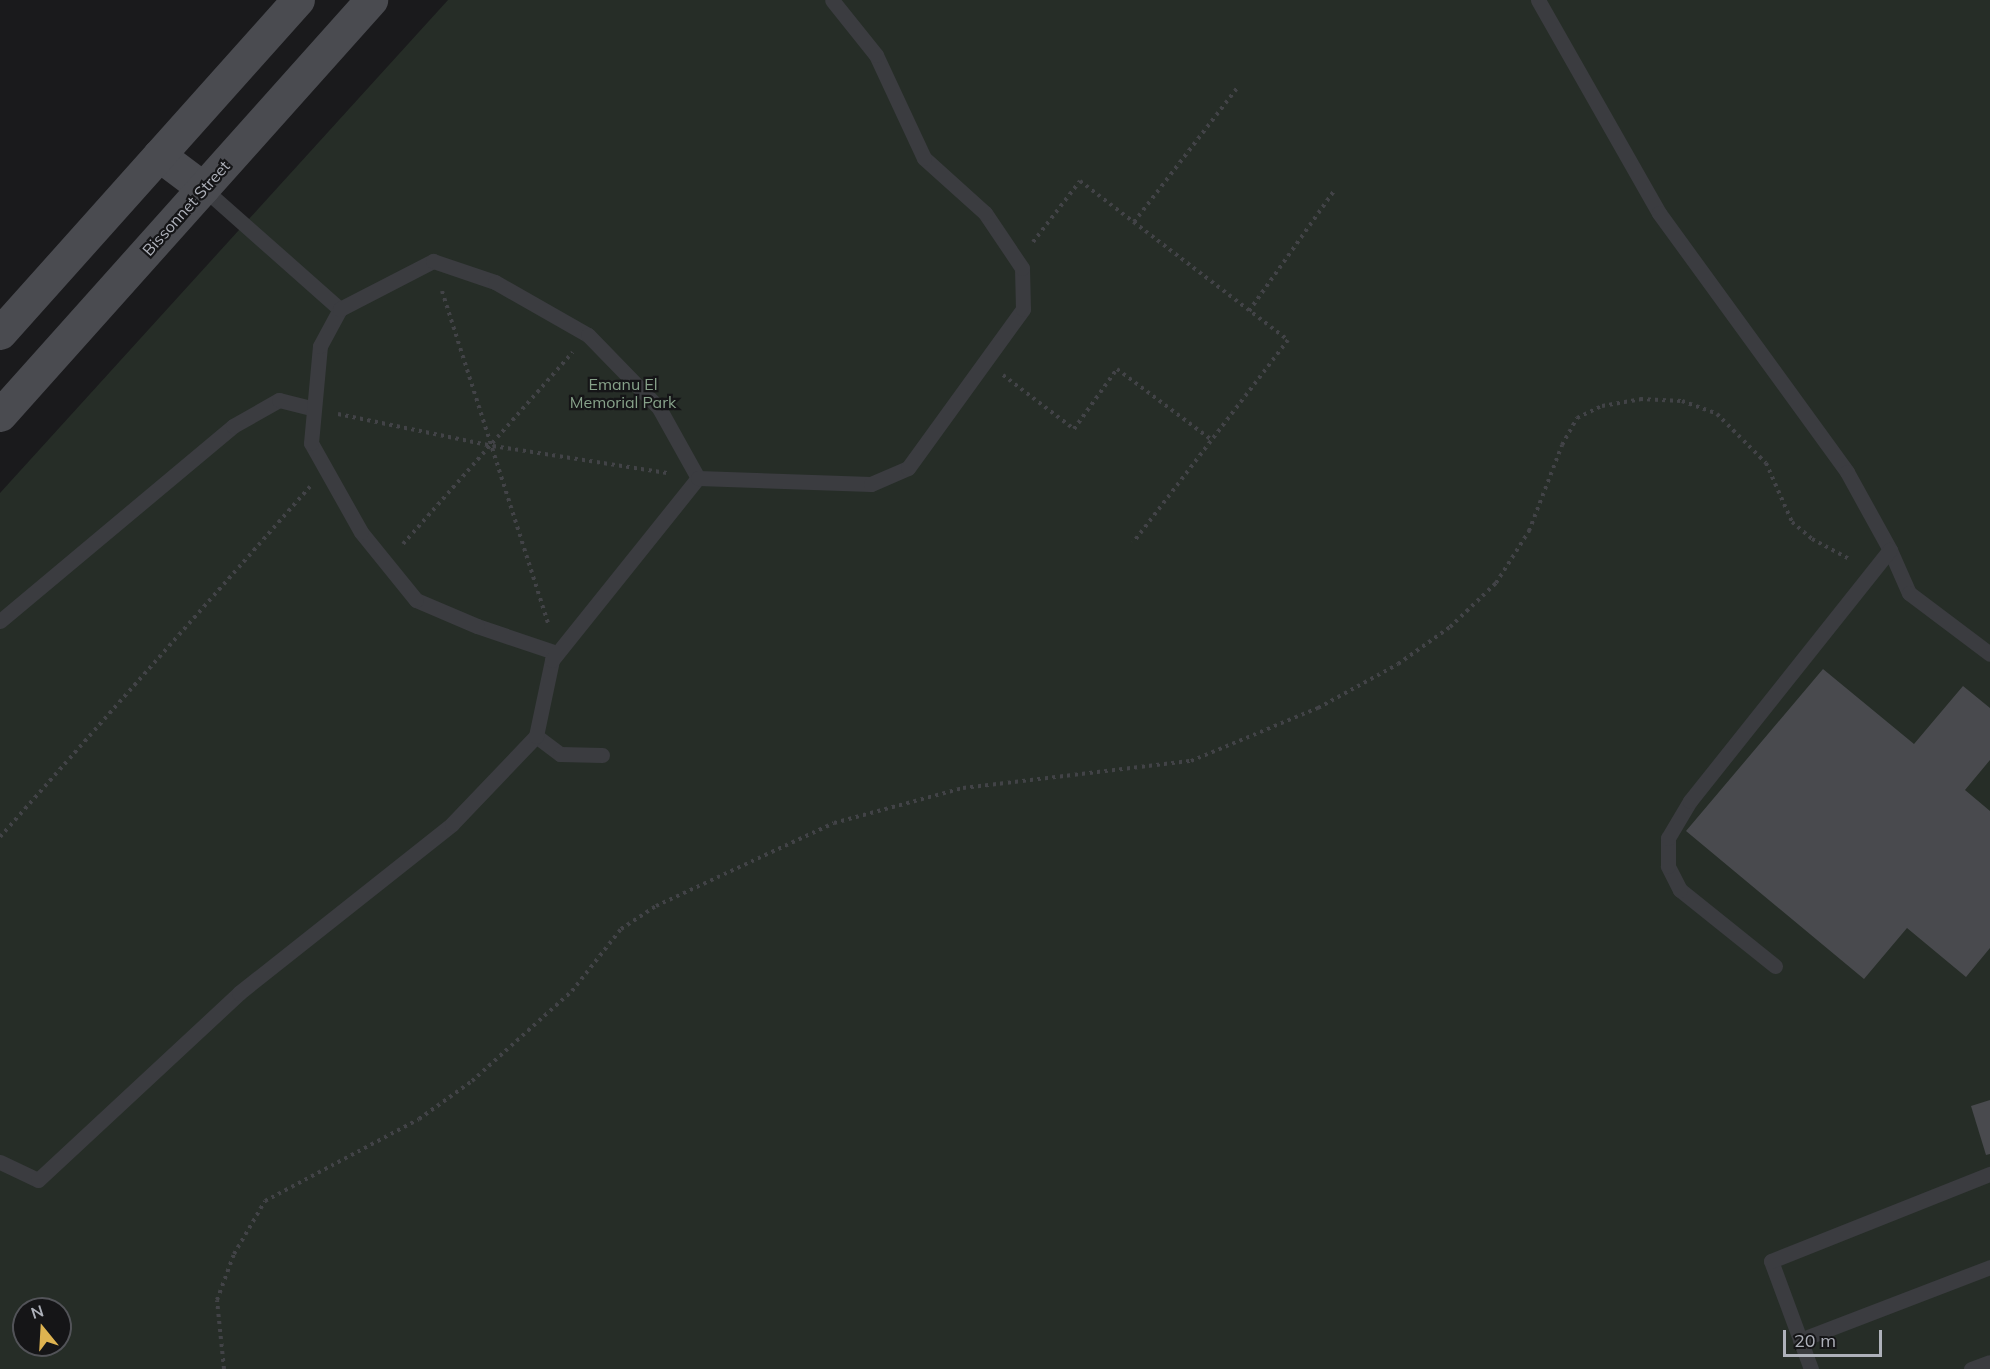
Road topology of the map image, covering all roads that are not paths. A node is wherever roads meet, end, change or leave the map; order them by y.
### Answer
1 (298, 0) edge
2 (371, 0) edge
3 (832, 0) edge
4 (1538, 0) edge
5 (159, 155) junction
6 (203, 188) junction
7 (340, 309) junction
8 (0, 333) edge
9 (314, 409) junction
10 (0, 415) edge
11 (698, 478) junction
12 (1890, 550) junction
13 (0, 621) edge
14 (557, 653) junction
15 (1990, 654) edge
16 (536, 736) junction
17 (603, 755) dead end
18 (1775, 966) dead end
19 (0, 1162) edge
20 (1990, 1174) edge
21 (1990, 1267) edge
22 (1800, 1340) junction
23 (1990, 1362) edge
24 (1811, 1369) edge
25 (1971, 1369) edge

1 - 5 main road
2 - 6 main road, Bissonnet Street
3 - 11 lane
4 - 12 lane
5 - 6 main road
5 - 8 main road
6 - 7 lane
6 - 10 main road, Bissonnet Street
7 - 9 lane
7 - 11 lane
9 - 13 lane
9 - 14 lane
11 - 14 lane
12 - 15 lane
12 - 18 lane
14 - 16 lane
16 - 17 lane
16 - 19 lane
20 - 22 lane
21 - 22 lane
22 - 24 lane
23 - 25 lane

